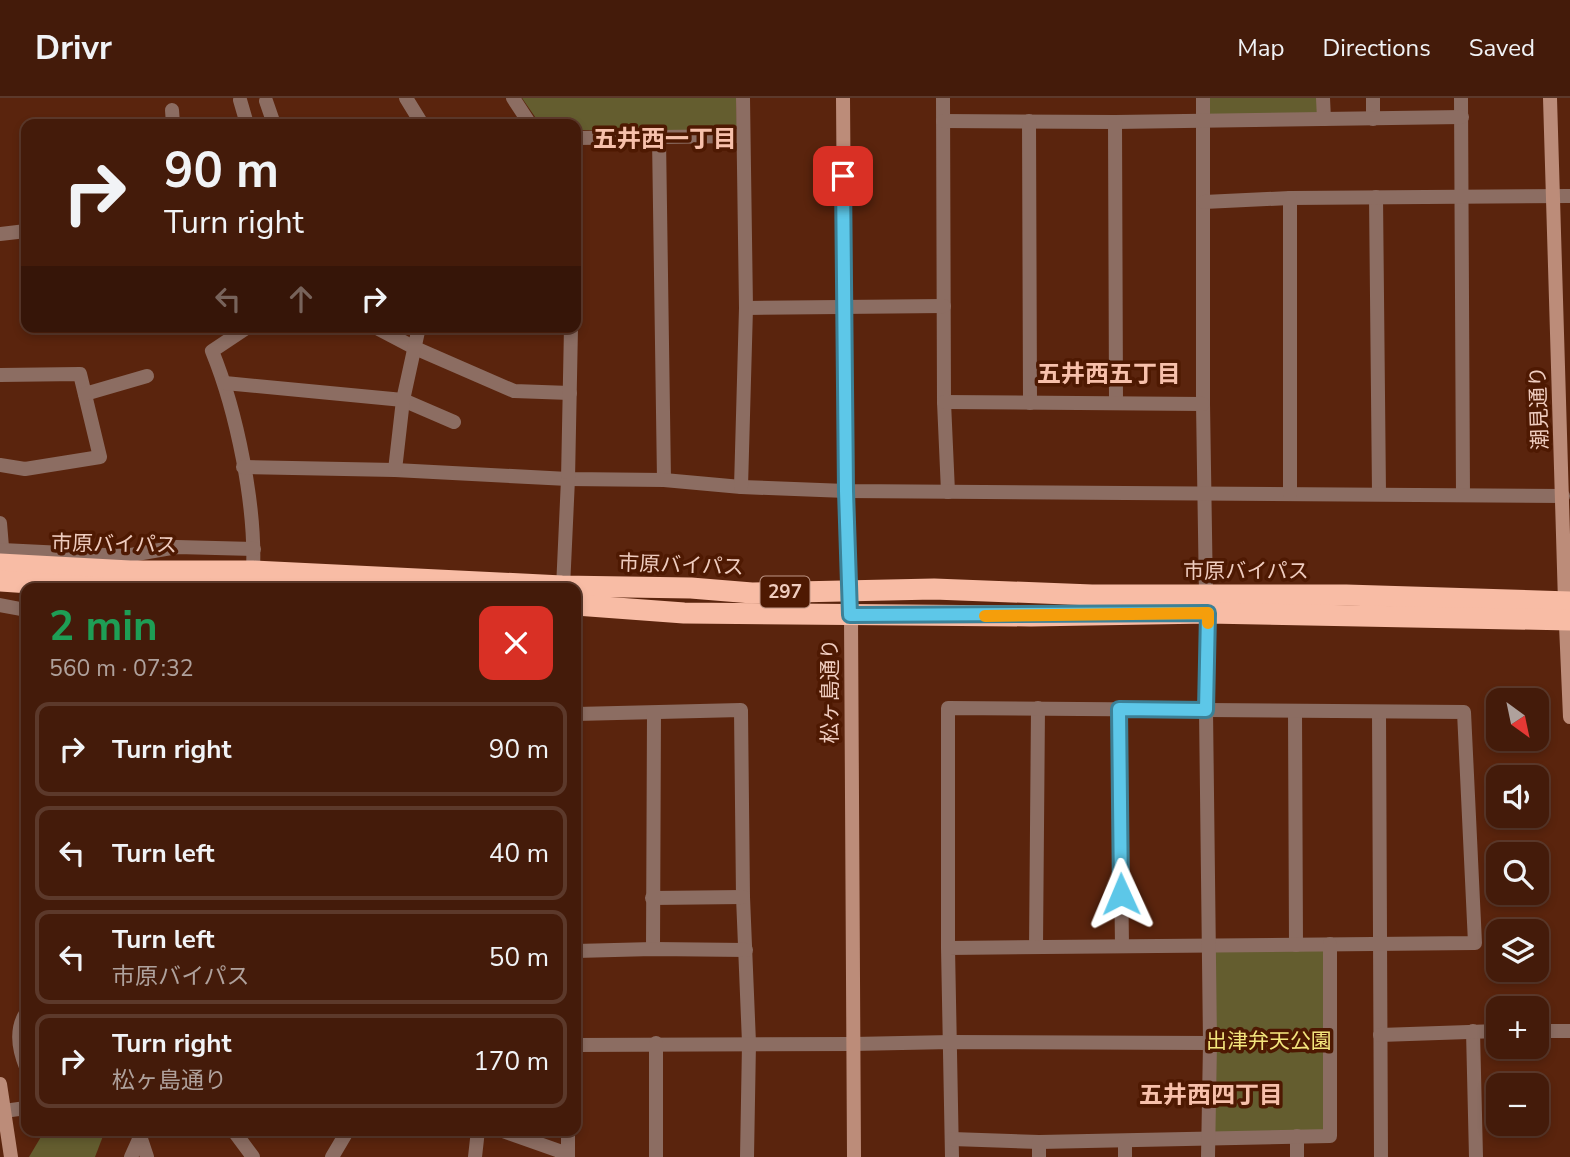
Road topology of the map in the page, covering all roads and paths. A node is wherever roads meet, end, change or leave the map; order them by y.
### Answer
1 (406, 98) edge
2 (513, 98) edge
3 (743, 98) edge
4 (843, 98) edge
5 (943, 98) edge
6 (1203, 98) edge
7 (1323, 98) edge
8 (1373, 98) edge
9 (1461, 98) edge
10 (1550, 98) edge
11 (240, 100) dead end
12 (267, 102) dead end
13 (1462, 117) junction
14 (246, 119) edge
15 (272, 119) edge
16 (419, 119) edge
17 (527, 119) edge
18 (1324, 119) junction
19 (1373, 119) junction
20 (1204, 120) junction
21 (943, 121) junction
22 (1028, 121) junction
23 (1115, 122) junction
24 (742, 136) junction
25 (581, 138) edge
26 (659, 138) junction
27 (1463, 196) junction
28 (1554, 196) junction
29 (1570, 196) edge
30 (1376, 197) junction
31 (1290, 198) junction
32 (1204, 202) junction
33 (21, 232) edge
34 (0, 234) edge
35 (944, 306) junction
36 (843, 307) junction
37 (746, 308) junction
38 (239, 333) edge
39 (387, 333) edge
40 (418, 333) edge
41 (571, 333) edge
42 (415, 348) junction
43 (0, 374) edge
44 (147, 376) dead end
45 (225, 383) junction
46 (570, 393) junction
47 (85, 394) junction
48 (403, 400) junction
49 (944, 402) junction
50 (1030, 403) junction
51 (1116, 403) junction
52 (1203, 404) junction
53 (454, 422) dead end
54 (0, 465) edge
55 (243, 467) junction
56 (395, 470) junction
57 (568, 479) junction
58 (664, 480) junction
59 (741, 487) junction
60 (846, 491) junction
61 (948, 492) junction
62 (1204, 493) junction
63 (1290, 494) junction
64 (1379, 494) junction
65 (1463, 495) junction
66 (1563, 495) junction
67 (0, 523) edge
68 (254, 549) junction
69 (2, 568) edge
70 (254, 571) junction
71 (78, 583) edge
72 (485, 583) edge
73 (562, 583) edge
74 (581, 587) edge
75 (849, 590) junction
76 (0, 605) edge
77 (581, 605) edge
78 (1207, 605) junction
79 (1568, 611) edge
80 (21, 613) edge
81 (850, 615) junction
82 (1038, 708) junction
83 (1119, 709) junction
84 (1206, 710) junction
85 (1295, 711) junction
86 (1379, 712) junction
87 (654, 713) junction
88 (581, 714) edge
89 (1570, 717) edge
90 (743, 897) junction
91 (652, 898) junction
92 (1296, 944) junction
93 (1330, 944) junction
94 (1380, 944) junction
95 (1122, 946) junction
96 (1209, 946) junction
97 (1036, 947) junction
98 (948, 948) junction
99 (653, 949) junction
100 (746, 950) junction
101 (581, 951) edge
102 (21, 1020) edge
103 (1473, 1031) junction
104 (1486, 1031) edge
105 (1549, 1031) edge
106 (1570, 1031) edge
107 (1380, 1035) junction
108 (951, 1042) junction
109 (656, 1043) junction
110 (749, 1043) junction
111 (1210, 1043) junction
112 (21, 1044) edge
113 (853, 1044) junction
114 (581, 1045) edge
115 (0, 1084) edge
116 (21, 1109) edge
117 (4, 1111) junction
118 (138, 1136) edge
119 (140, 1136) edge
120 (237, 1136) edge
121 (344, 1136) edge
122 (477, 1136) edge
123 (516, 1136) edge
124 (568, 1136) edge
125 (1297, 1136) junction
126 (952, 1139) junction
127 (1207, 1139) junction
128 (1125, 1141) junction
129 (1039, 1142) junction
130 (568, 1156) edge
131 (11, 1157) edge
132 (131, 1157) edge
133 (147, 1157) edge
134 (253, 1157) edge
135 (332, 1157) edge
136 (475, 1157) edge
137 (656, 1157) edge
138 (747, 1157) edge
139 (854, 1157) edge
140 (952, 1157) edge
141 (1039, 1157) edge
142 (1125, 1157) edge
143 (1208, 1157) edge
144 (1297, 1157) edge
145 (1381, 1157) edge
146 (1476, 1157) edge

1 - 16 street
2 - 17 street
3 - 24 street
4 - 36 street, 松ヶ島通り
5 - 21 street
6 - 20 street
7 - 18 street
8 - 19 street
9 - 13 street
10 - 28 street, 潮見通り
11 - 14 street
12 - 15 street
13 - 19 street
13 - 27 street
18 - 19 street
18 - 20 street
20 - 23 street
20 - 32 street
21 - 22 street
21 - 35 street
22 - 23 street
22 - 50 street
23 - 51 street
24 - 26 street
24 - 37 street
25 - 26 street
26 - 58 street
27 - 28 street
27 - 30 street
27 - 65 street
28 - 29 street
28 - 66 street, 潮見通り
30 - 31 street
30 - 64 street
31 - 32 street
31 - 63 street
32 - 52 street
33 - 34 street
35 - 36 street
35 - 49 street
36 - 37 street
36 - 60 street, 松ヶ島通り
37 - 59 street
38 - 45 street
39 - 42 street
40 - 42 street
41 - 46 street
42 - 46 street
42 - 48 street
43 - 47 street
44 - 47 street
45 - 48 street
45 - 55 street
46 - 57 street
47 - 54 street
48 - 53 street
48 - 56 street
49 - 50 street
49 - 61 street
50 - 51 street
51 - 52 street
52 - 62 street
55 - 56 street
55 - 68 street
56 - 57 street
57 - 58 street
57 - 73 street
58 - 59 street
59 - 60 street
60 - 61 street
60 - 75 street, 松ヶ島通り
61 - 62 street
62 - 63 street
62 - 78 street
63 - 64 street
64 - 65 street
65 - 66 street
66 - 79 street, 潮見通り
67 - 69 street
68 - 69 street
68 - 70 street
69 - 70 highway, 市原バイパス / 297
69 - 71 highway, 市原バイパス
70 - 72 highway, 市原バイパス / 297
74 - 75 highway, 市原バイパス / 297
75 - 78 highway, 市原バイパス / 297
75 - 81 street, 松ヶ島通り
76 - 80 street
77 - 81 highway, 市原バイパス / 297
78 - 79 highway, 市原バイパス / 297
78 - 81 highway, 市原バイパス / 297
78 - 84 street
79 - 89 street, 潮見通り
81 - 113 street, 松ヶ島通り
82 - 83 street
82 - 97 street
82 - 98 street
83 - 84 street
83 - 95 street
84 - 85 street
84 - 96 street
85 - 86 street
85 - 92 street
86 - 94 street
86 - 94 street
87 - 88 street
87 - 90 street
87 - 91 street
90 - 91 street
90 - 100 street
91 - 99 street
92 - 93 street
92 - 96 street
93 - 94 street
93 - 125 street
94 - 107 street
95 - 96 street
95 - 97 street
96 - 111 street
97 - 98 street
98 - 108 street
99 - 100 street
99 - 101 street
100 - 110 street
102 - 112 street
103 - 104 street
103 - 107 street
103 - 146 street
105 - 106 street
107 - 145 street
108 - 111 street
108 - 113 street
108 - 126 street
109 - 110 street
109 - 114 street
109 - 137 street
110 - 113 street
110 - 138 street
111 - 127 street
113 - 139 street, 松ヶ島通り
115 - 117 street
116 - 117 street
117 - 131 street
118 - 132 street
119 - 133 street
120 - 134 street
121 - 135 street
122 - 136 street
123 - 130 street
124 - 130 street
125 - 127 street
125 - 144 street
126 - 129 street
126 - 140 street
127 - 128 street
127 - 143 street
128 - 129 street
128 - 142 street
129 - 141 street

